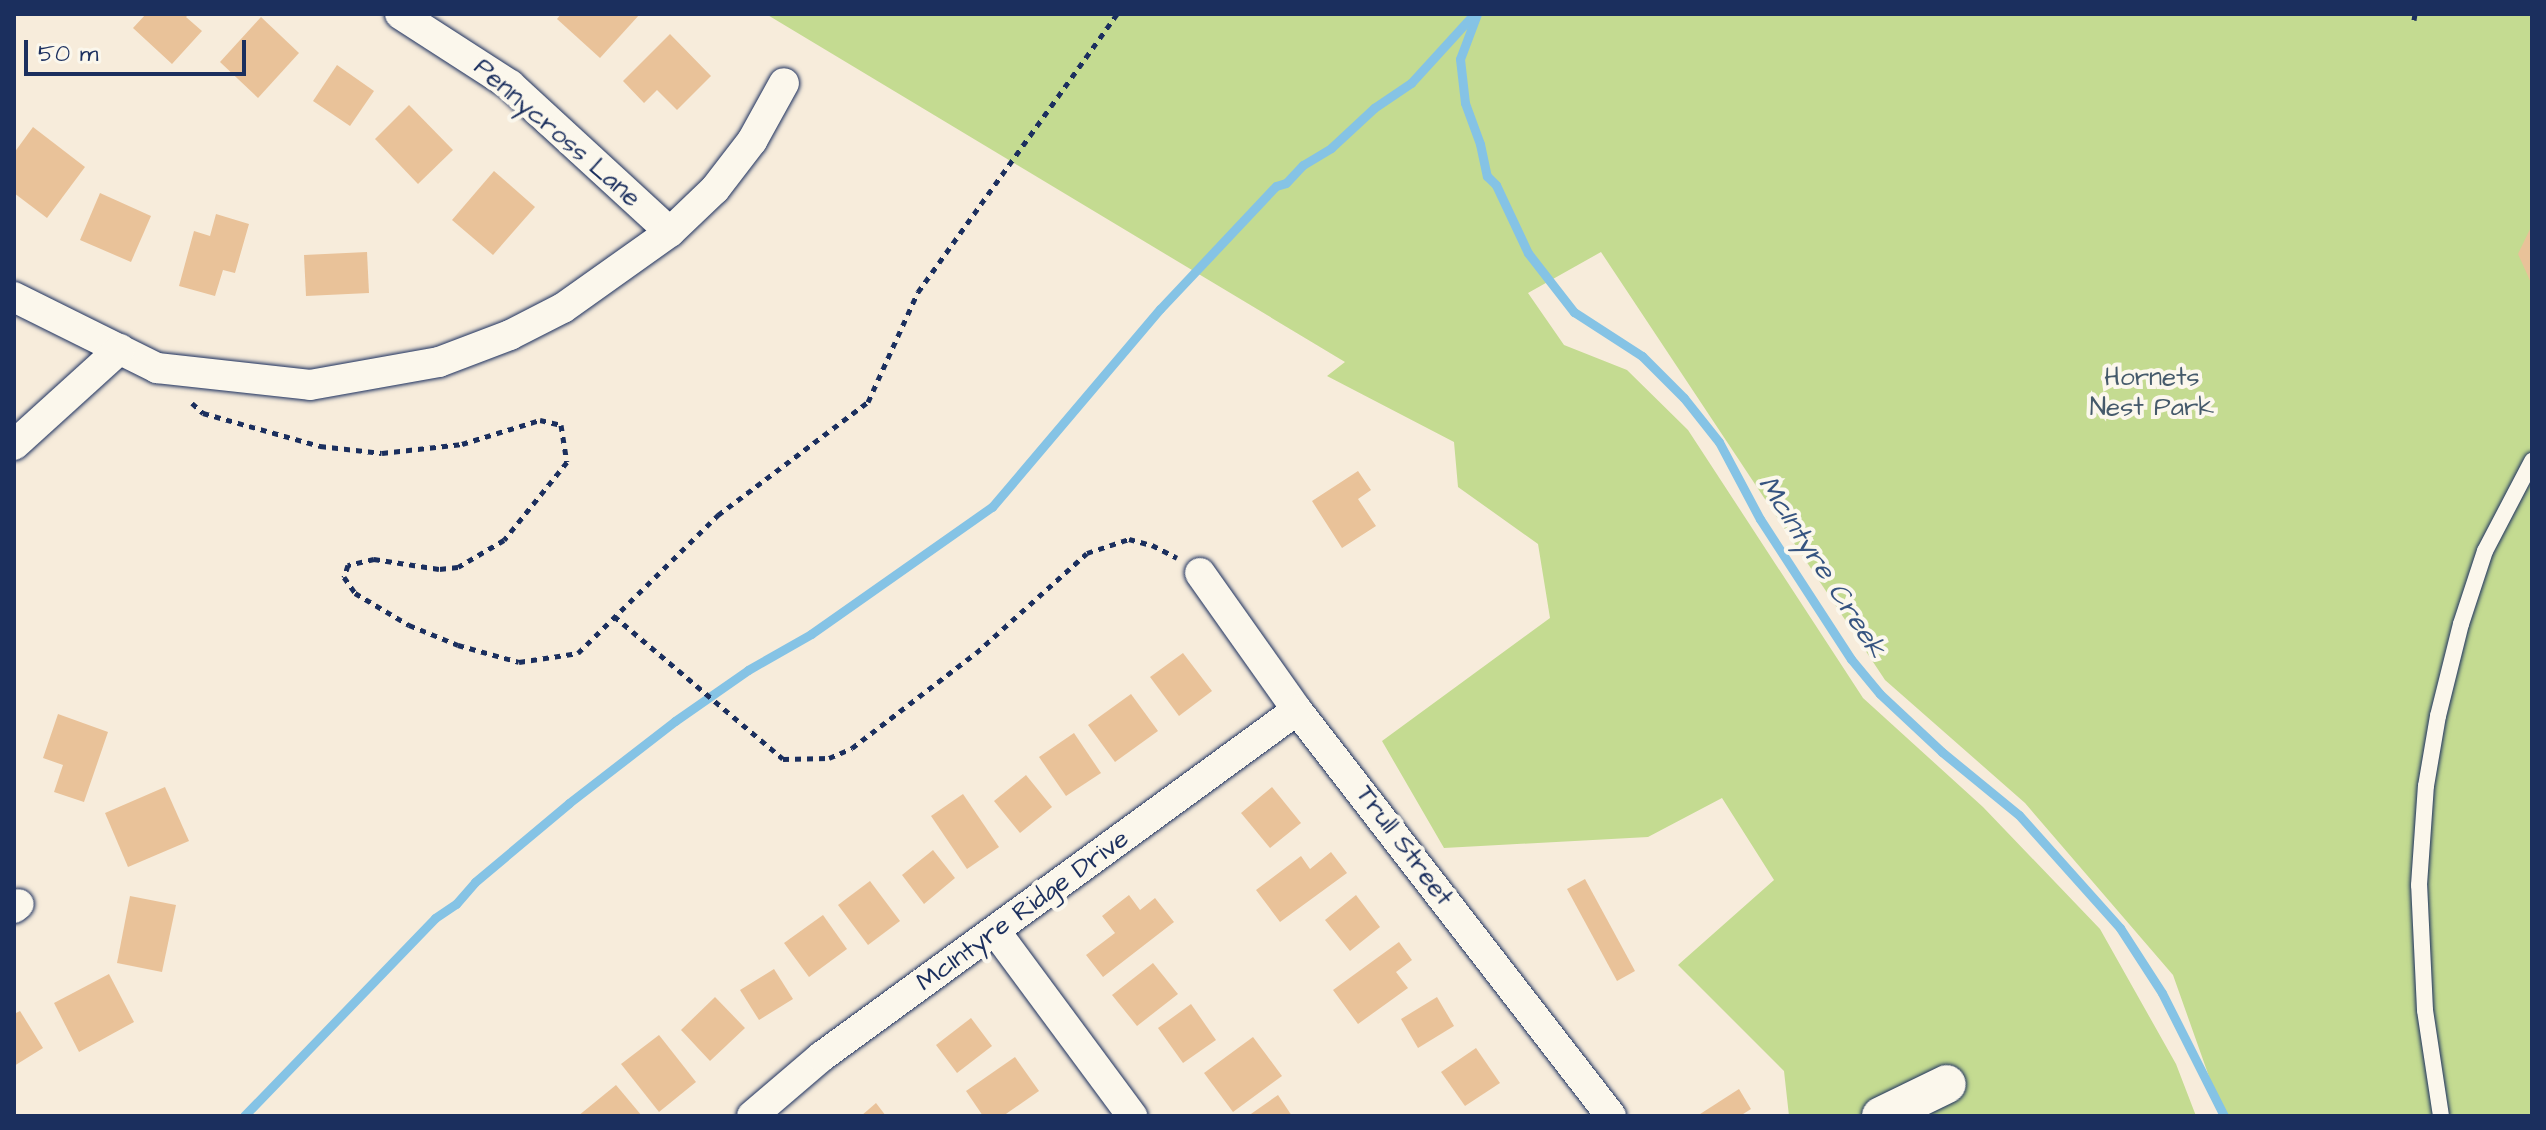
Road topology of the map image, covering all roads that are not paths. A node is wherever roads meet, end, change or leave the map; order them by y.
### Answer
1 (400, 14) edge
2 (784, 83) dead end
3 (670, 232) junction
4 (14, 297) edge
5 (120, 349) junction
6 (14, 445) edge
7 (2532, 461) edge
8 (1200, 573) road end
9 (1297, 710) junction
10 (996, 932) junction
11 (1947, 1084) dead end
12 (752, 1116) edge
13 (1132, 1116) edge
14 (1611, 1116) edge
15 (1881, 1116) edge
16 (2441, 1116) edge

1 - 3 street, Pennycross Lane
2 - 3 street
3 - 5 street
4 - 5 street
5 - 6 street
7 - 16 lane
8 - 9 street, Trull Street
9 - 10 street, McIntyre Ridge Drive
9 - 14 street, Trull Street
10 - 12 street, McIntyre Ridge Drive
10 - 13 street
11 - 15 street

